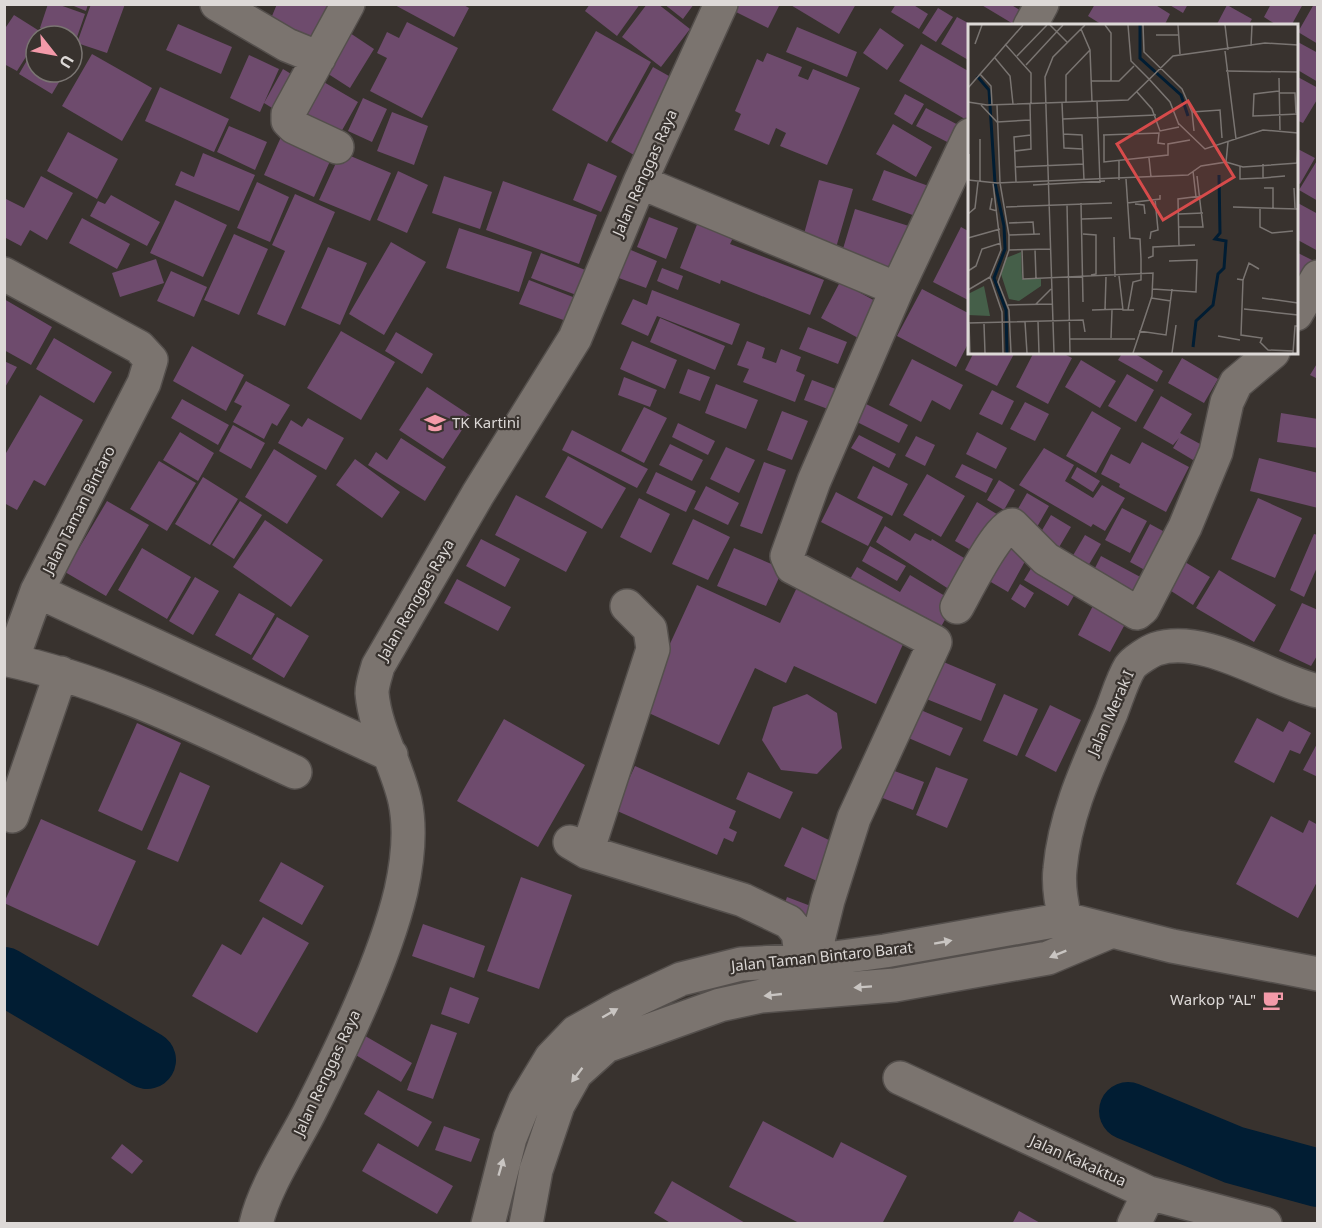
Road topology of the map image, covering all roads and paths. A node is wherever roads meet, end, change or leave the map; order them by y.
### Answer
1 (218, 4) edge
2 (348, 4) edge
3 (721, 4) edge
4 (1042, 4) edge
5 (1031, 24) edge
6 (318, 58) junction
7 (968, 137) edge
8 (337, 147) dead end
9 (640, 182) junction
10 (4, 274) edge
11 (1317, 277) edge
12 (897, 289) junction
13 (1298, 310) edge
14 (1271, 354) edge
15 (37, 591) junction
16 (627, 606) dead end
17 (957, 607) dead end
18 (8, 659) edge
19 (61, 673) junction
20 (1317, 692) edge
21 (391, 755) junction
22 (295, 772) dead end
23 (12, 816) dead end
24 (1065, 919) junction
25 (1112, 931) junction
26 (818, 967) junction
27 (1317, 974) edge
28 (900, 1078) dead end
29 (1149, 1193) junction
30 (256, 1224) edge
31 (488, 1224) edge
32 (526, 1224) edge
33 (1134, 1224) edge
34 (1265, 1224) edge

1 - 6 street
2 - 6 street
3 - 9 street, Jalan Renggas Raya
4 - 5 street
6 - 8 street
7 - 12 street
9 - 12 street
9 - 21 street, Jalan Renggas Raya
10 - 15 street, Jalan Taman Bintaro
11 - 13 street
12 - 26 street
14 - 17 street
15 - 18 street
15 - 21 street, Jalan Taman Bintaro
16 - 26 street
18 - 19 street
19 - 22 street
19 - 23 street
20 - 24 street, Jalan Merak I
21 - 30 street, Jalan Renggas Raya
24 - 25 street, Jalan Taman Bintaro Barat
26 -> 24 street, Jalan Taman Bintaro Barat
25 -> 26 street, Jalan Taman Bintaro Barat
25 - 27 street, Jalan Taman Bintaro Barat
31 -> 26 street, Jalan Taman Bintaro Barat
26 -> 32 street, Jalan Taman Bintaro Barat
28 - 29 street, Jalan Kakaktua
29 - 33 street
29 - 34 street, Jalan Kakaktua

